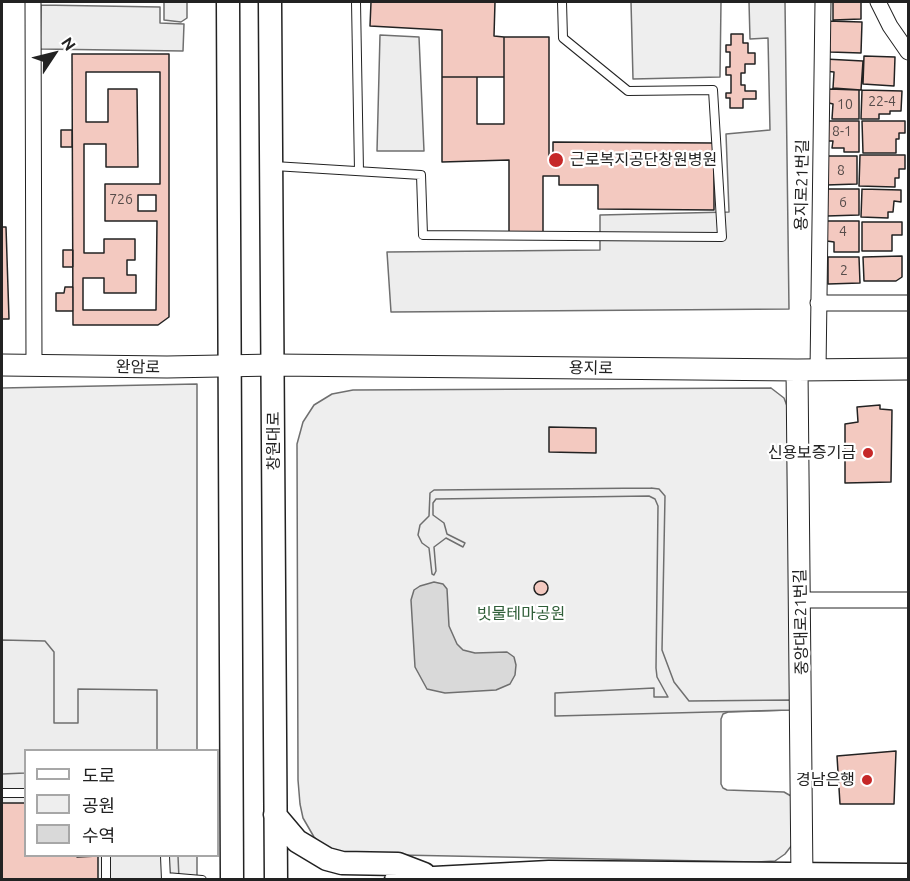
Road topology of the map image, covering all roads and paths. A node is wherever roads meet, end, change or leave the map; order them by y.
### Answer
1 (33, 2) edge
2 (228, 2) edge
3 (270, 2) edge
4 (356, 2) edge
5 (562, 2) edge
6 (823, 2) edge
7 (878, 2) edge
8 (909, 52) edge
9 (272, 166) junction
10 (359, 171) junction
11 (818, 303) junction
12 (909, 303) edge
13 (2, 365) edge
14 (34, 365) junction
15 (274, 365) junction
16 (230, 366) junction
17 (909, 369) edge
18 (808, 370) junction
19 (801, 600) junction
20 (909, 600) edge
21 (2, 793) edge
22 (24, 793) edge
23 (275, 815) junction
24 (106, 857) edge
25 (165, 857) edge
26 (909, 875) edge
27 (802, 877) edge
28 (166, 878) edge
29 (434, 878) junction
30 (106, 879) edge
31 (202, 879) edge
32 (232, 879) edge
33 (276, 879) edge
34 (396, 879) edge

1 - 14 street
2 - 16 main road
3 - 9 main road, 창원대로
4 - 10 lane
5 - 10 lane
6 - 11 street, 용지로21번길
7 - 8 street
9 - 10 lane
9 - 15 main road, 창원대로
11 - 12 street
11 - 18 street, 용지로21번길
13 - 14 main road, 완암로
14 - 16 main road, 완암로
15 - 16 main road, 완암로
15 - 18 main road, 용지로
15 - 23 main road, 창원대로
16 - 32 main road
17 - 18 main road, 용지로
18 - 19 main road, 중앙대로21번길
19 - 20 street
19 - 27 main road, 중앙대로21번길
21 - 22 lane
23 - 29 main road
23 - 33 main road, 창원대로
24 - 30 lane
25 - 28 lane
26 - 27 main road
27 - 29 main road
28 - 31 lane
29 - 34 main road

